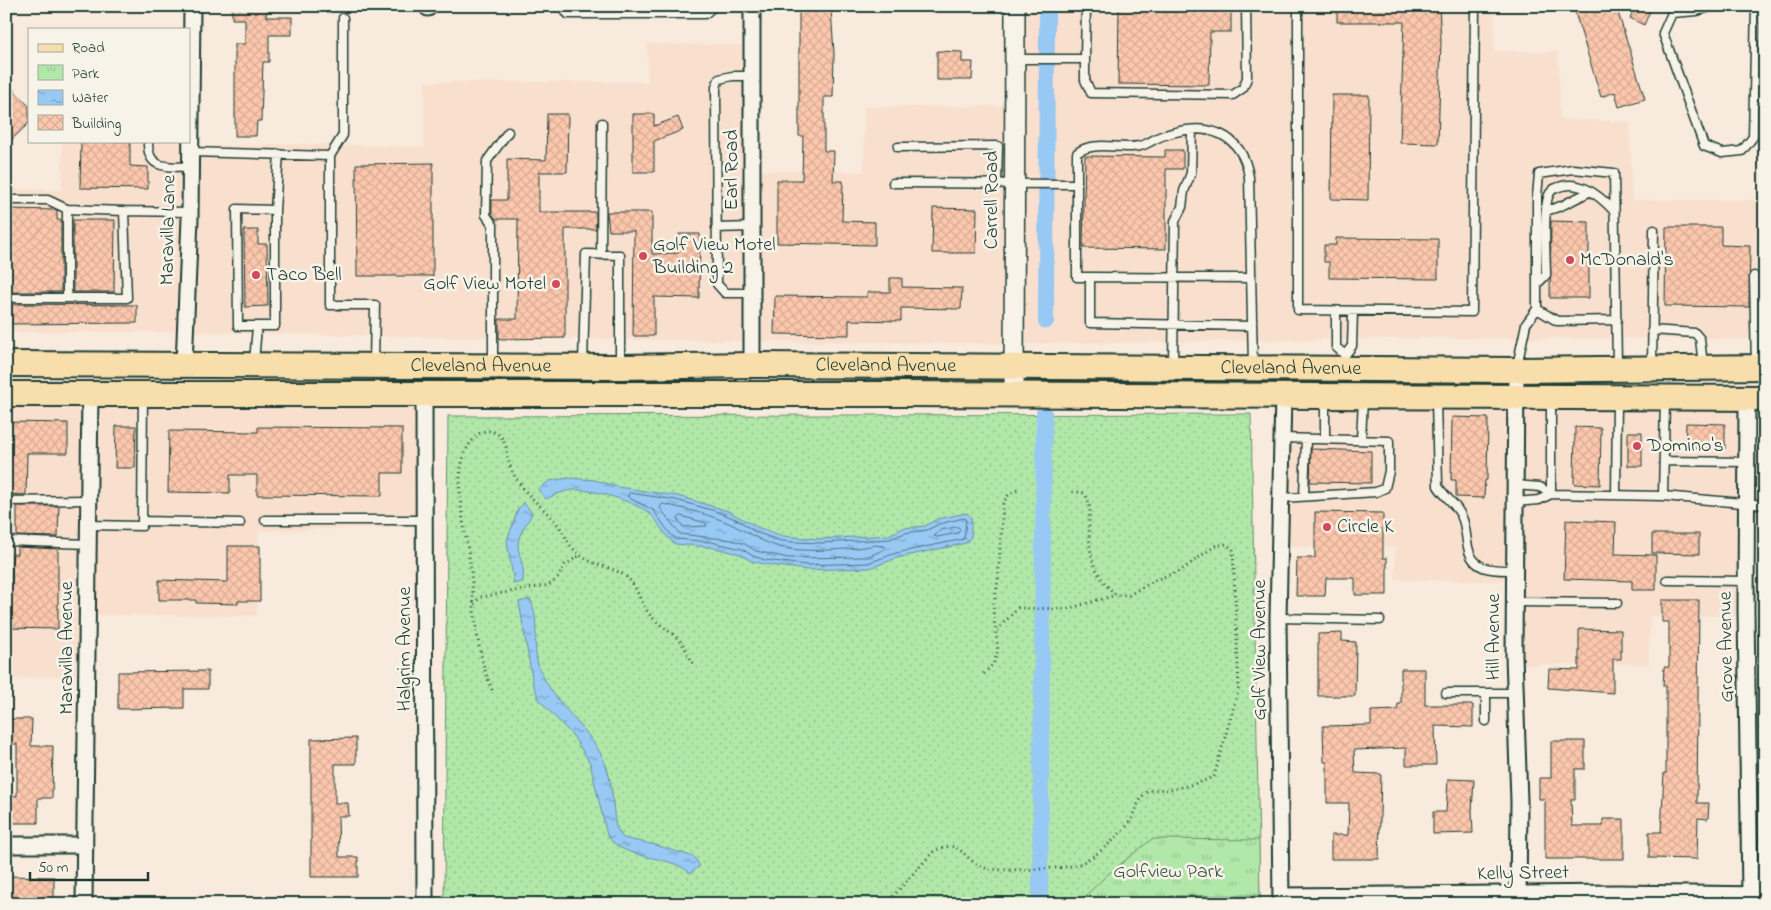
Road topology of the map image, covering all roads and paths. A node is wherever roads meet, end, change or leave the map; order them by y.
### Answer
1 (192, 6) edge
2 (560, 6) edge
3 (714, 6) edge
4 (752, 6) edge
5 (1015, 6) edge
6 (1086, 6) edge
7 (1246, 6) edge
8 (1298, 6) edge
9 (1475, 6) edge
10 (1714, 6) edge
11 (1756, 6) edge
12 (343, 18) dead end
13 (1022, 59) junction
14 (1085, 59) junction
15 (752, 76) junction
16 (190, 98) edge
17 (602, 123) dead end
18 (1192, 130) junction
19 (508, 132) dead end
20 (148, 142) edge
21 (898, 147) dead end
22 (279, 154) junction
23 (330, 156) junction
24 (190, 159) junction
25 (893, 183) dead end
26 (1006, 183) junction
27 (1076, 184) junction
28 (1589, 192) junction
29 (6, 200) edge
30 (67, 209) junction
31 (124, 210) junction
32 (275, 210) junction
33 (1614, 210) junction
34 (1546, 211) junction
35 (190, 212) junction
36 (752, 227) junction
37 (716, 228) junction
38 (1654, 230) dead end
39 (601, 255) junction
40 (1090, 276) junction
41 (1754, 276) dead end
42 (1175, 278) junction
43 (1251, 278) junction
44 (1537, 284) junction
45 (752, 293) junction
46 (6, 298) edge
47 (67, 298) junction
48 (1537, 309) junction
49 (1336, 311) junction
50 (1352, 311) junction
51 (1616, 320) junction
52 (1174, 325) junction
53 (257, 326) junction
54 (1252, 326) junction
55 (1652, 330) junction
56 (1344, 361) junction
57 (6, 364) edge
58 (752, 364) junction
59 (184, 365) junction
60 (254, 365) junction
61 (374, 366) junction
62 (493, 366) junction
63 (583, 366) junction
64 (1014, 366) junction
65 (620, 367) junction
66 (1173, 367) junction
67 (1760, 367) edge
68 (1253, 368) junction
69 (1617, 368) junction
70 (1653, 368) junction
71 (1703, 368) junction
72 (1516, 370) junction
73 (6, 394) edge
74 (90, 394) junction
75 (117, 394) junction
76 (143, 394) junction
77 (424, 394) junction
78 (1014, 395) junction
79 (1283, 396) junction
80 (1326, 396) junction
81 (1363, 396) junction
82 (1436, 396) junction
83 (1516, 397) junction
84 (1551, 397) junction
85 (1617, 397) junction
86 (1665, 398) junction
87 (1756, 398) edge
88 (1282, 438) junction
89 (1306, 439) junction
90 (1325, 439) junction
91 (1361, 440) junction
92 (1664, 461) junction
93 (1746, 462) junction
94 (1514, 485) junction
95 (1018, 490) dead end
96 (1071, 491) dead end
97 (1551, 494) junction
98 (1304, 496) junction
99 (1616, 496) junction
100 (1663, 496) junction
101 (1282, 498) junction
102 (88, 500) junction
103 (6, 501) edge
104 (1515, 502) junction
105 (1747, 505) junction
106 (1765, 505) edge
107 (265, 520) dead end
108 (425, 520) junction
109 (142, 521) junction
110 (240, 523) dead end
111 (88, 526) junction
112 (6, 541) edge
113 (88, 544) junction
114 (580, 555) junction
115 (1514, 570) junction
116 (1667, 580) dead end
117 (1746, 581) junction
118 (1116, 595) junction
119 (1514, 602) junction
120 (474, 604) junction
121 (1617, 604) dead end
122 (1278, 618) junction
123 (1380, 620) dead end
124 (996, 630) junction
125 (694, 665) dead end
126 (984, 674) dead end
127 (492, 690) dead end
128 (1446, 693) dead end
129 (1486, 693) junction
130 (1515, 693) junction
131 (1486, 721) dead end
132 (86, 844) junction
133 (6, 845) edge
134 (1758, 895) edge
135 (1518, 899) edge
136 (1281, 900) edge
137 (84, 904) edge
138 (425, 904) edge
139 (886, 904) edge

1 - 16 street, Maravilla Lane
2 - 3 lane
4 - 15 street, Earl Road
5 - 13 street, Carrell Road
6 - 14 lane
7 - 14 lane
8 - 49 lane
9 - 50 lane
10 - 11 lane
12 - 23 lane
13 - 14 lane
13 - 26 street, Carrell Road
15 - 36 street, Earl Road
15 - 37 lane
16 - 24 street, Maravilla Lane
17 - 39 lane
18 - 27 lane
18 - 42 lane
18 - 43 lane
19 - 62 lane
20 - 24 lane
21 - 26 lane
22 - 23 lane
22 - 24 lane
22 - 32 lane
23 - 61 lane
24 - 35 street, Maravilla Lane
25 - 26 lane
26 - 27 lane
26 - 64 street, Carrell Road
27 - 40 lane
28 - 33 lane
28 - 34 lane
28 - 34 lane
29 - 30 lane
30 - 31 lane
30 - 47 lane
31 - 35 lane
31 - 47 lane
32 - 53 lane
32 - 53 lane
33 - 44 lane
33 - 51 lane
34 - 44 lane
35 - 59 street, Maravilla Lane
36 - 37 lane
36 - 45 street, Earl Road
37 - 45 lane
38 - 55 lane
39 - 63 lane
39 - 65 lane
40 - 42 lane
40 - 52 lane
41 - 67 lane
42 - 43 lane
42 - 52 lane
43 - 54 lane
44 - 48 lane
45 - 58 street, Earl Road
46 - 47 lane
48 - 51 lane
48 - 72 lane
49 - 50 lane
49 - 56 lane
50 - 56 lane
51 - 69 lane
52 - 54 lane
52 - 66 lane
53 - 60 lane
54 - 68 lane
55 - 70 lane
55 - 71 lane
56 - 68 main road, Cleveland Avenue
56 - 72 main road, Cleveland Avenue
57 - 59 main road, Cleveland Avenue
58 - 64 main road, Cleveland Avenue
58 - 65 main road, Cleveland Avenue
59 - 60 main road, Cleveland Avenue
59 - 75 main road
60 - 61 main road, Cleveland Avenue
61 - 62 main road, Cleveland Avenue
62 - 63 main road, Cleveland Avenue
62 - 77 main road
63 - 65 main road, Cleveland Avenue
64 - 66 main road, Cleveland Avenue
64 - 78 street, Carrell Road
66 - 68 main road, Cleveland Avenue
67 - 71 main road, Cleveland Avenue
69 - 70 main road, Cleveland Avenue
69 - 72 main road, Cleveland Avenue
70 - 71 main road, Cleveland Avenue
72 - 83 street, Hill Avenue
73 - 74 main road, Cleveland Avenue
74 - 75 main road, Cleveland Avenue
74 - 102 street, Maravilla Avenue
75 - 76 main road, Cleveland Avenue
76 - 77 main road, Cleveland Avenue
76 - 109 lane
77 - 78 main road, Cleveland Avenue
77 - 108 street, Halgrim Avenue
78 - 79 main road, Cleveland Avenue
79 - 80 main road, Cleveland Avenue
79 - 88 street, Golf View Avenue
80 - 81 main road, Cleveland Avenue
80 - 90 lane
81 - 82 main road, Cleveland Avenue
81 - 91 lane
82 - 83 main road, Cleveland Avenue
82 - 115 lane
83 - 84 main road, Cleveland Avenue
83 - 94 street, Hill Avenue
84 - 85 main road, Cleveland Avenue
84 - 97 lane
85 - 86 main road, Cleveland Avenue
85 - 99 lane
86 - 87 main road, Cleveland Avenue
86 - 92 lane
87 - 93 street, Grove Avenue
88 - 89 lane
88 - 101 street, Golf View Avenue
89 - 90 lane
89 - 98 lane
90 - 91 lane
91 - 98 lane
92 - 93 lane
92 - 100 lane
93 - 105 street, Grove Avenue
94 - 97 lane
94 - 104 street, Hill Avenue
95 - 124 path
96 - 118 path
97 - 99 lane
97 - 104 lane
98 - 101 lane
99 - 100 lane
100 - 105 lane
101 - 122 street, Golf View Avenue
102 - 103 lane
102 - 111 street, Maravilla Avenue
104 - 115 street, Hill Avenue
105 - 106 lane
105 - 117 street, Grove Avenue
107 - 108 lane
108 - 138 street, Halgrim Avenue
109 - 110 lane
109 - 111 lane
111 - 113 street, Maravilla Avenue
112 - 113 lane
113 - 132 street, Maravilla Avenue
114 - 120 path
114 - 120 path
114 - 125 path
115 - 119 street, Hill Avenue
116 - 117 lane
117 - 134 street, Grove Avenue
118 - 124 path
118 - 139 path
119 - 121 lane
119 - 130 street, Hill Avenue
120 - 127 path
122 - 123 lane
122 - 136 street, Golf View Avenue
124 - 126 path
128 - 129 lane
129 - 130 lane
129 - 131 lane
130 - 135 street, Hill Avenue
132 - 133 street
132 - 137 street, Maravilla Avenue
134 - 135 street, Kelly Street
135 - 136 street, Kelly Street

